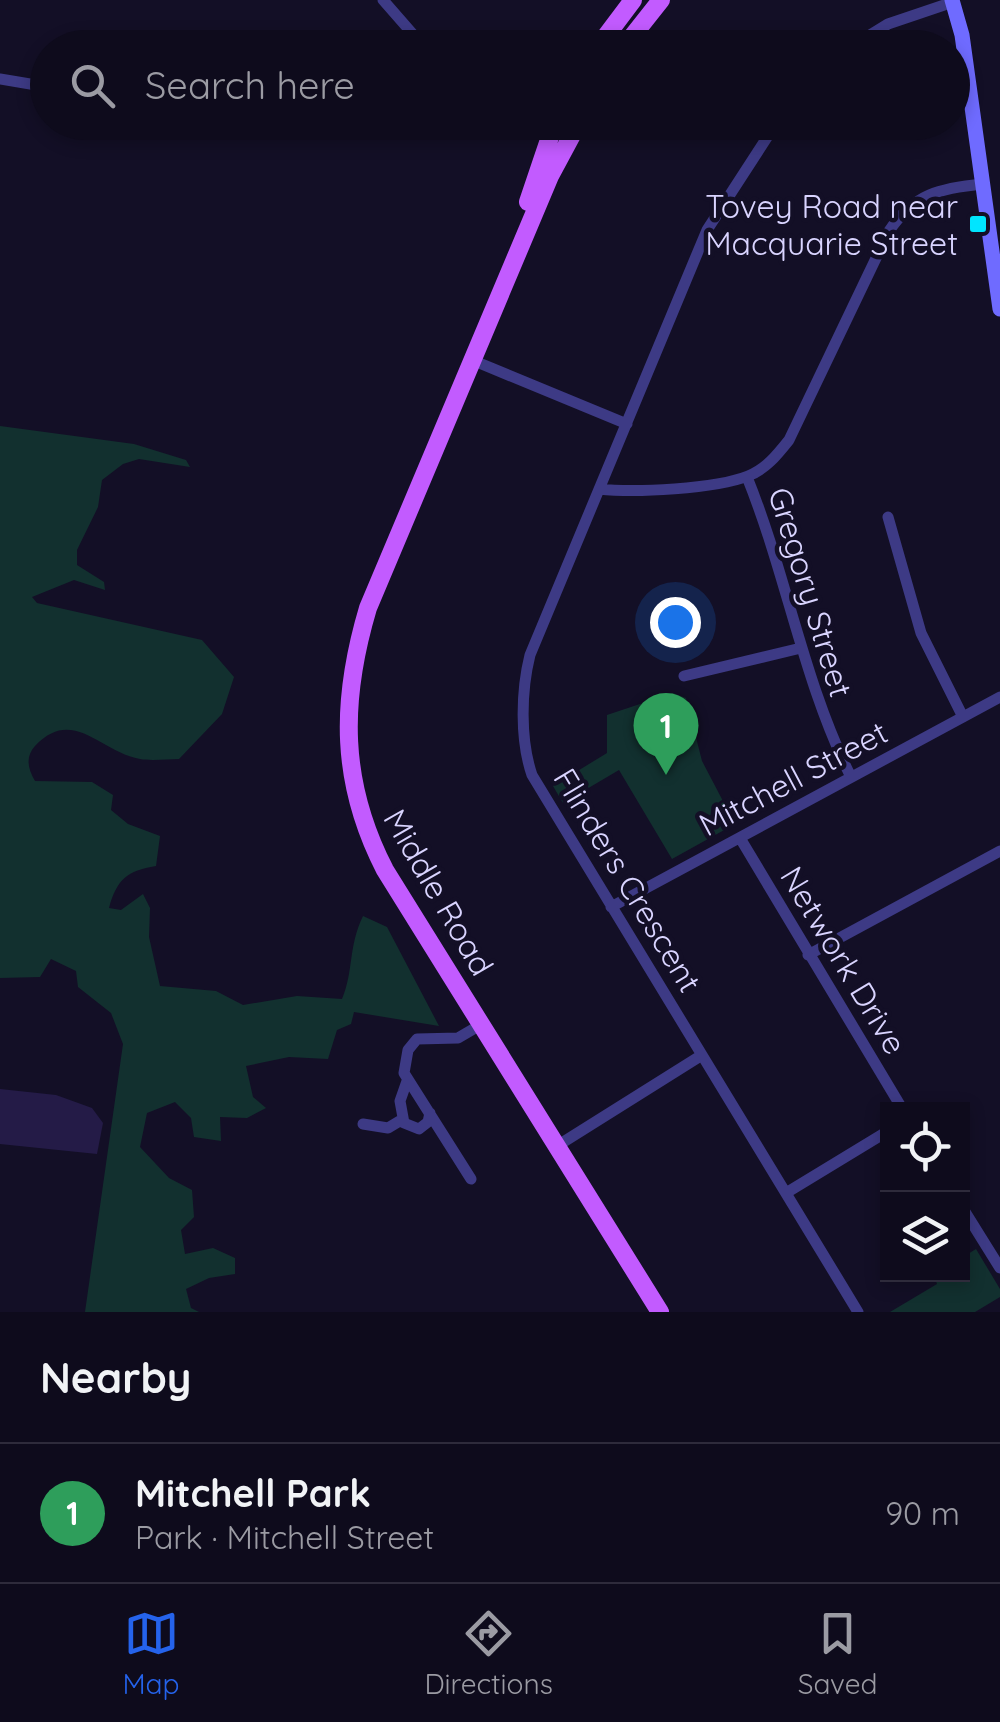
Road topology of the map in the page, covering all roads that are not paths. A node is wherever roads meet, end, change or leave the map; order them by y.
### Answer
1 (383, 0) edge
2 (633, 0) edge
3 (661, 0) edge
4 (953, 1) edge
5 (409, 30) edge
6 (610, 30) edge
7 (637, 30) edge
8 (878, 30) edge
9 (960, 30) edge
10 (0, 79) edge
11 (30, 85) edge
12 (970, 92) edge
13 (547, 140) edge
14 (551, 140) edge
15 (569, 140) edge
16 (766, 140) edge
17 (544, 148) junction
18 (983, 184) junction
19 (499, 297) junction
20 (1000, 309) edge
21 (472, 360) junction
22 (626, 424) junction
23 (746, 476) junction
24 (599, 489) junction
25 (888, 516) dead end
26 (802, 648) junction
27 (684, 676) dead end
28 (1000, 697) edge
29 (963, 717) junction
30 (851, 777) junction
31 (740, 838) junction
32 (1000, 851) edge
33 (611, 906) junction
34 (808, 955) junction
35 (482, 1024) junction
36 (702, 1055) junction
37 (406, 1081) junction
38 (898, 1102) edge
39 (430, 1113) junction
40 (402, 1120) junction
41 (363, 1124) dead end
42 (880, 1136) edge
43 (557, 1146) junction
44 (471, 1179) dead end
45 (786, 1192) junction
46 (970, 1220) edge
47 (1000, 1268) edge
48 (660, 1312) edge
49 (858, 1312) edge

1 - 5 street
2 - 6 main road
3 - 7 main road
4 - 8 street
4 - 9 street
10 - 11 street
12 - 18 street
13 - 17 main road, Middle Road
14 - 17 main road
15 - 19 main road, Middle Road
16 - 22 street, Flinders Crescent
17 - 19 main road, Middle Road
18 - 20 street
18 - 23 street
19 - 21 main road, Middle Road
21 - 22 street
21 - 35 main road, Middle Road
22 - 24 street, Flinders Crescent
23 - 24 street
23 - 26 street, Gregory Street
24 - 33 street, Flinders Crescent
25 - 29 street
26 - 27 street
26 - 30 street, Gregory Street
28 - 29 street, Mitchell Street
29 - 30 street, Mitchell Street
30 - 31 street, Mitchell Street
31 - 33 street, Mitchell Street
31 - 34 street, Network Drive
32 - 34 street
33 - 36 street, Flinders Crescent
34 - 38 street, Network Drive
35 - 37 street
35 - 43 main road, Middle Road
36 - 43 street
36 - 45 street, Flinders Crescent
37 - 39 street
37 - 40 street
39 - 40 street
39 - 44 street
40 - 41 street
42 - 45 street
43 - 48 main road, Middle Road
45 - 49 street, Flinders Crescent
46 - 47 street

